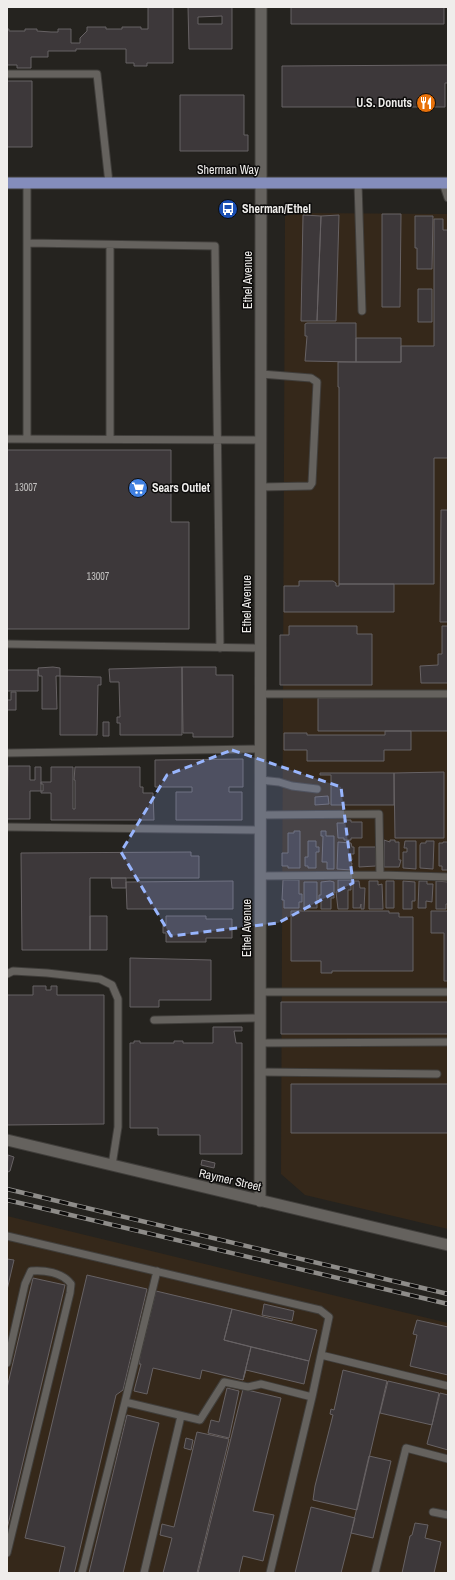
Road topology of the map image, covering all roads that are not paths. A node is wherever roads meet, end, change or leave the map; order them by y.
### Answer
1 (261, 7) edge
2 (7, 74) edge
3 (7, 183) edge
4 (27, 183) junction
5 (109, 183) junction
6 (261, 183) junction
7 (358, 183) junction
8 (446, 183) edge
9 (448, 198) edge
10 (27, 244) junction
11 (110, 245) junction
12 (362, 311) dead end
13 (260, 374) junction
14 (7, 439) edge
15 (27, 439) junction
16 (110, 440) junction
17 (217, 440) junction
18 (260, 440) junction
19 (260, 487) junction
20 (7, 644) edge
21 (220, 648) junction
22 (260, 648) junction
23 (260, 694) junction
24 (448, 694) edge
25 (260, 749) junction
26 (7, 753) edge
27 (260, 780) junction
28 (317, 789) dead end
29 (260, 815) junction
30 (7, 827) edge
31 (260, 830) junction
32 (380, 875) junction
33 (260, 876) junction
34 (448, 877) edge
35 (7, 974) edge
36 (260, 992) junction
37 (448, 992) edge
38 (260, 1018) junction
39 (154, 1020) dead end
40 (448, 1042) edge
41 (260, 1043) junction
42 (260, 1072) junction
43 (437, 1074) dead end
44 (7, 1140) edge
45 (112, 1165) junction
46 (260, 1201) junction
47 (7, 1236) edge
48 (448, 1245) edge
49 (157, 1271) junction
50 (321, 1355) junction
51 (7, 1363) edge
52 (448, 1386) edge
53 (312, 1397) junction
54 (125, 1402) junction
55 (181, 1416) junction
56 (448, 1459) edge
57 (433, 1512) dead end
58 (448, 1516) edge
59 (7, 1553) edge
60 (82, 1573) edge
61 (144, 1573) edge
62 (270, 1573) edge
63 (375, 1573) edge

1 - 6 street, Ethel Avenue
2 - 5 lane
3 - 4 main road, Sherman Way
4 - 5 main road, Sherman Way
4 - 10 lane
5 - 6 main road, Sherman Way
6 - 7 main road, Sherman Way
6 - 13 street, Ethel Avenue
7 - 8 main road, Sherman Way
7 - 12 lane
8 - 9 lane
10 - 11 lane
10 - 15 lane
11 - 16 lane
11 - 17 lane
13 - 18 street, Ethel Avenue
13 - 19 lane
14 - 15 lane
15 - 16 lane
16 - 17 lane
17 - 18 lane
17 - 21 lane
18 - 19 street, Ethel Avenue
19 - 22 street, Ethel Avenue
20 - 21 lane
21 - 22 lane
22 - 23 street, Ethel Avenue
23 - 24 lane
23 - 25 street, Ethel Avenue
25 - 26 lane
25 - 27 street, Ethel Avenue
27 - 28 lane
27 - 29 street, Ethel Avenue
29 - 31 street, Ethel Avenue
29 - 32 lane
30 - 31 lane
31 - 33 street, Ethel Avenue
32 - 33 lane
32 - 34 lane
33 - 36 street, Ethel Avenue
35 - 45 lane
36 - 37 lane
36 - 38 street, Ethel Avenue
38 - 39 lane
38 - 41 street, Ethel Avenue
40 - 41 lane
41 - 42 street, Ethel Avenue
42 - 43 lane
42 - 46 street, Ethel Avenue
44 - 45 street, Raymer Street
45 - 46 street, Raymer Street
46 - 48 street, Raymer Street
47 - 49 lane
49 - 50 lane
49 - 54 lane
50 - 52 lane
50 - 53 lane
51 - 59 lane
53 - 55 lane
53 - 62 lane
54 - 55 lane
54 - 60 lane
55 - 61 lane
56 - 63 lane
57 - 58 lane

